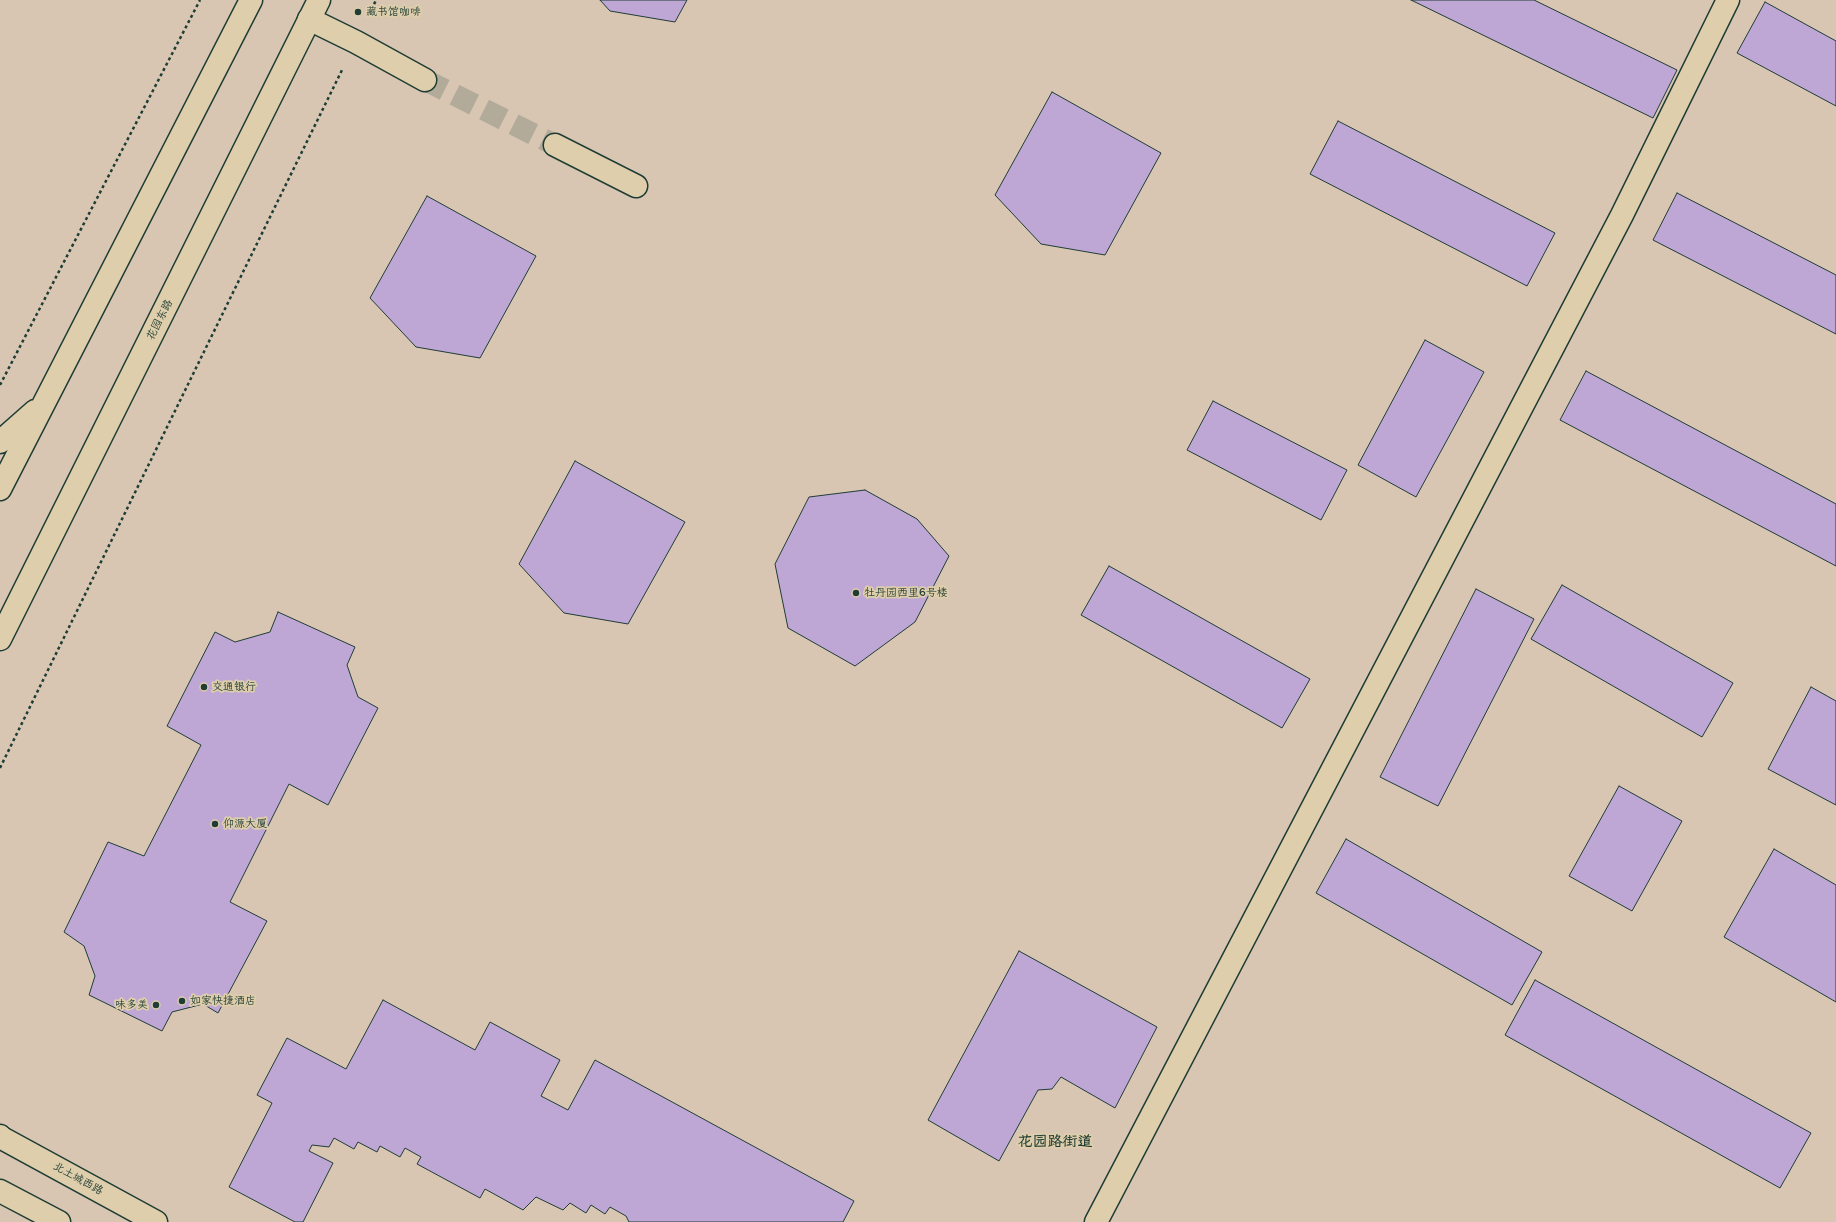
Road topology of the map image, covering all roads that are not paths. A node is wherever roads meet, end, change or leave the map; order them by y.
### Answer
1 (251, 0) edge
2 (319, 0) edge
3 (1728, 0) edge
4 (309, 19) junction
5 (425, 80) tunnel mouth
6 (555, 145) tunnel mouth
7 (636, 186) dead end
8 (44, 403) junction
9 (0, 442) edge
10 (0, 489) edge
11 (0, 639) edge
12 (0, 1137) edge
13 (0, 1190) edge
14 (58, 1222) edge
15 (156, 1222) edge
16 (1096, 1222) edge

1 - 8 street
2 - 4 street, 花园东路
3 - 16 street
4 - 5 street
4 - 11 street, 花园东路
6 - 7 street
8 - 9 street
8 - 10 street
12 - 15 street, 北土城西路
13 - 14 street

